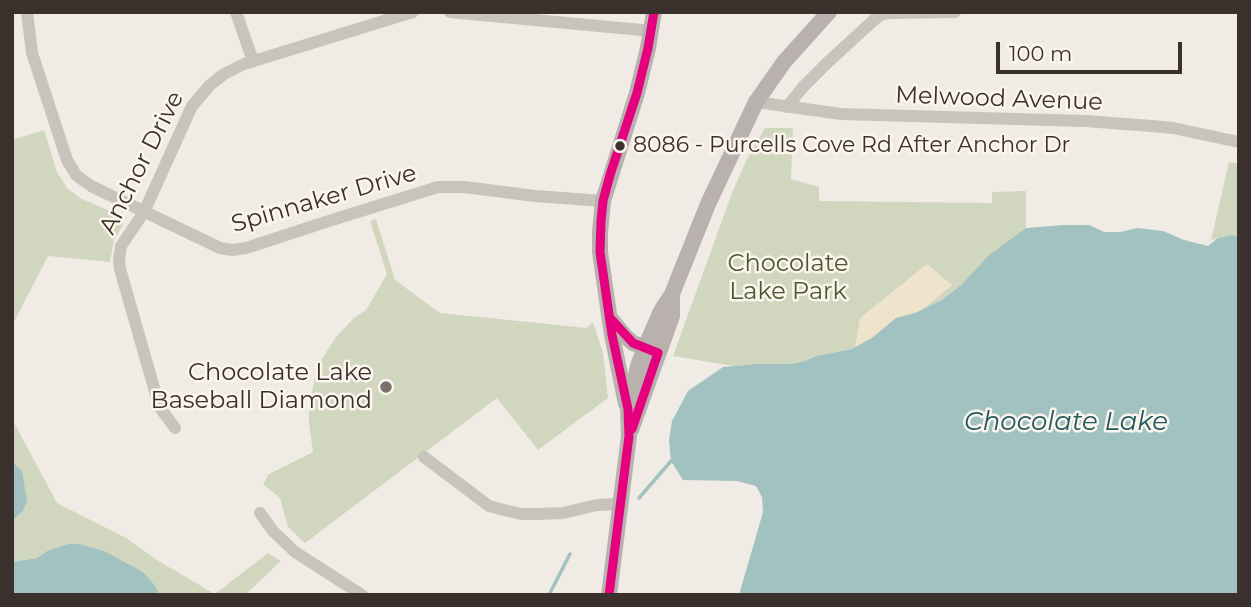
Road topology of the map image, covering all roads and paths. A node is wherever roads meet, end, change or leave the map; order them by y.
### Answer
1 (27, 12) edge
2 (236, 12) edge
3 (413, 12) edge
4 (450, 12) edge
5 (654, 12) edge
6 (829, 12) edge
7 (955, 12) edge
8 (652, 31) junction
9 (253, 61) junction
10 (756, 102) junction
11 (787, 107) junction
12 (1239, 142) edge
13 (603, 201) junction
14 (144, 212) junction
15 (611, 319) junction
16 (652, 350) junction
17 (628, 409) junction
18 (175, 428) dead end
19 (629, 436) junction
20 (424, 457) dead end
21 (619, 504) junction
22 (260, 513) dead end
23 (362, 595) edge
24 (608, 595) edge

1 - 14 street, Spinnaker Drive
2 - 9 street
3 - 9 street, Anchor Drive
4 - 8 street
5 - 8 main road
6 - 10 main road
7 - 11 street
8 - 13 main road
9 - 14 street, Anchor Drive
10 - 11 street, Melwood Avenue
10 - 16 main road
11 - 12 street, Melwood Avenue
13 - 14 street, Spinnaker Drive
13 - 15 main road
14 - 18 street, Anchor Drive
15 - 16 main road
15 - 17 main road
16 - 17 main road
16 - 19 main road
17 - 19 main road
19 - 21 main road
20 - 21 street
21 - 24 main road
22 - 23 street

